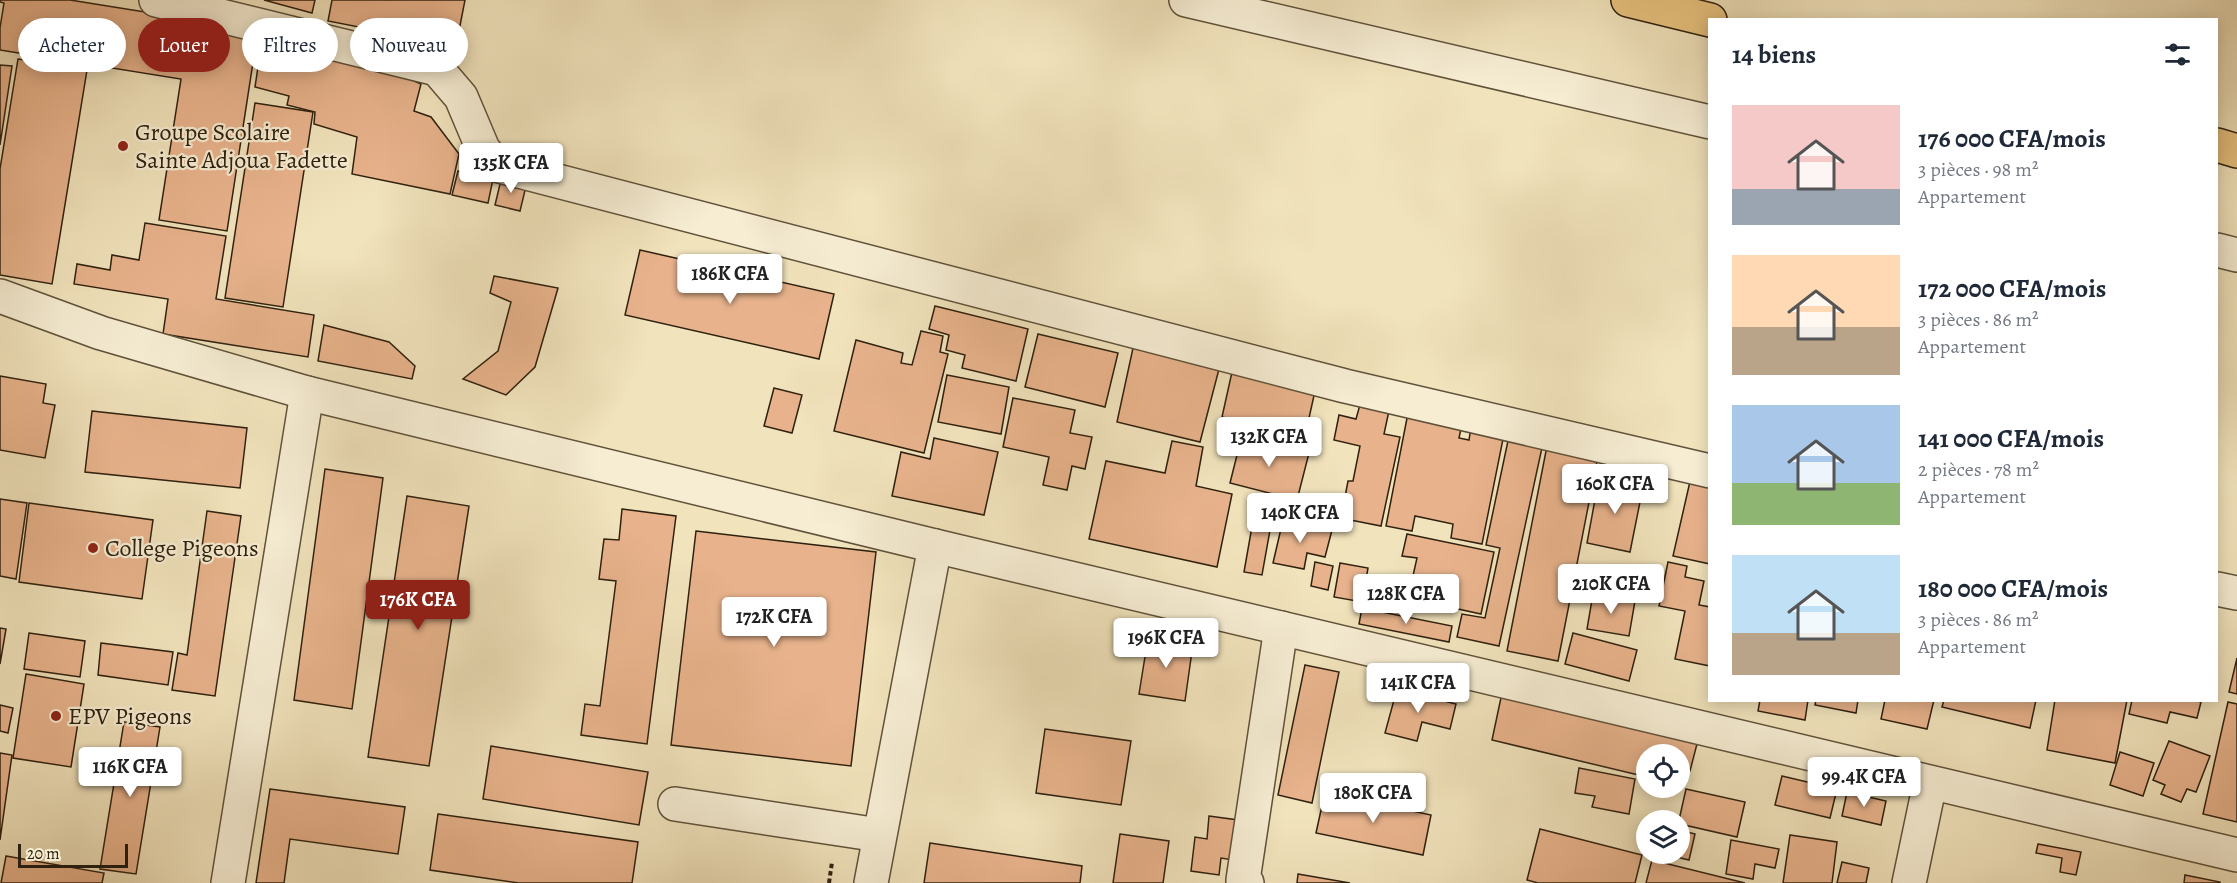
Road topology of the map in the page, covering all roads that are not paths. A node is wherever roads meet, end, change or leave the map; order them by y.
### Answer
1 (156, 0) edge
2 (1186, 0) edge
3 (1628, 0) edge
4 (1708, 20) edge
5 (1708, 122) edge
6 (2218, 144) edge
7 (2218, 144) edge
8 (2237, 147) edge
9 (2237, 152) edge
10 (2218, 250) edge
11 (2237, 255) edge
12 (0, 296) edge
13 (307, 393) junction
14 (1708, 471) edge
15 (935, 546) junction
16 (2218, 589) edge
17 (2237, 593) edge
18 (1281, 628) junction
19 (1930, 783) junction
20 (675, 804) dead end
21 (879, 835) junction
22 (2237, 855) edge
23 (228, 883) edge
24 (871, 883) edge
25 (1247, 883) edge
26 (1909, 883) edge

1 - 14 street
2 - 5 street
3 - 4 highway
6 - 8 highway
7 - 9 highway
10 - 11 street
12 - 13 street
13 - 15 street
13 - 23 street
15 - 18 street
15 - 21 street
16 - 17 street
18 - 19 street
18 - 25 street
19 - 22 street
19 - 26 street
20 - 21 street
21 - 24 street

